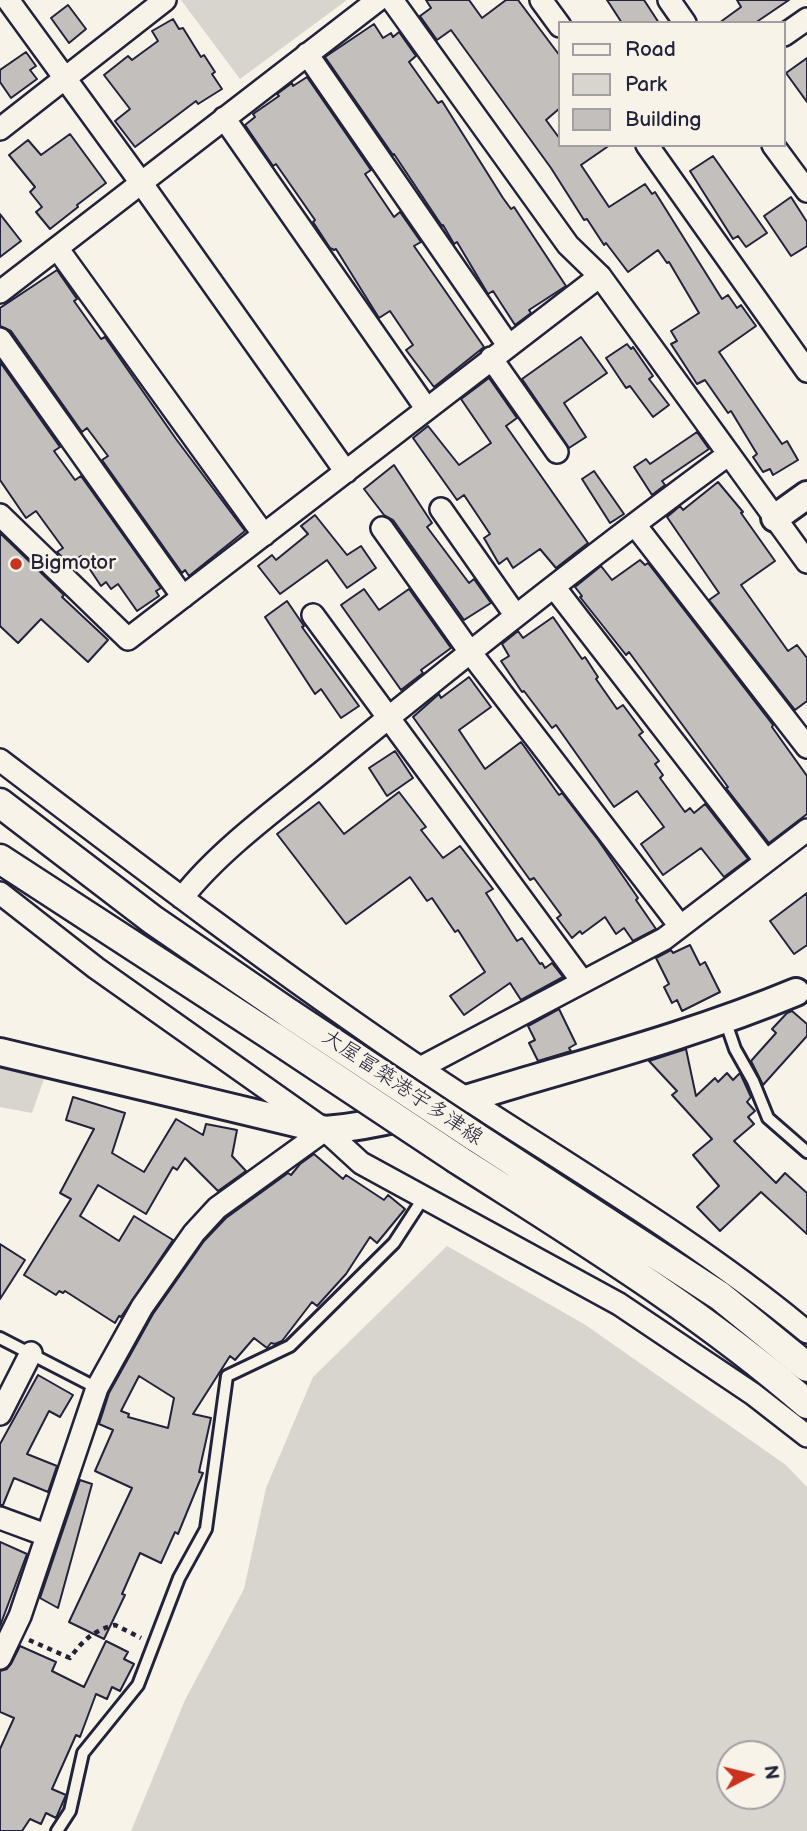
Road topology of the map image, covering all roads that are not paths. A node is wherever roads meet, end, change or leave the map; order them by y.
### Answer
1 (8, 0) edge
2 (165, 0) edge
3 (378, 0) edge
4 (392, 0) edge
5 (541, 0) edge
6 (669, 0) edge
7 (799, 0) edge
8 (141, 8) edge
9 (807, 12) edge
10 (807, 19) edge
11 (684, 21) edge
12 (558, 23) edge
13 (786, 34) edge
14 (307, 54) junction
15 (65, 78) junction
16 (224, 118) junction
17 (0, 129) edge
18 (649, 147) edge
19 (774, 147) edge
20 (142, 184) junction
21 (807, 191) edge
22 (57, 248) junction
23 (600, 276) junction
24 (0, 292) edge
25 (0, 339) edge
26 (500, 352) junction
27 (807, 372) edge
28 (426, 408) junction
29 (557, 452) dead end
30 (729, 454) junction
31 (346, 472) junction
32 (807, 495) edge
33 (441, 509) dead end
34 (0, 515) edge
35 (775, 518) junction
36 (635, 525) junction
37 (382, 528) dead end
38 (264, 535) junction
39 (807, 562) edge
40 (554, 587) junction
41 (183, 597) junction
42 (516, 617) junction
43 (313, 627) dead end
44 (470, 652) junction
45 (388, 718) junction
46 (807, 747) edge
47 (0, 760) edge
48 (0, 803) edge
49 (807, 830) edge
50 (0, 859) edge
51 (766, 861) junction
52 (0, 892) edge
53 (182, 898) junction
54 (680, 926) junction
55 (582, 981) junction
56 (803, 993) edge
57 (725, 1020) junction
58 (0, 1052) edge
59 (420, 1068) junction
60 (466, 1098) junction
61 (365, 1126) junction
62 (324, 1130) junction
63 (807, 1152) edge
64 (361, 1163) junction
65 (424, 1197) junction
66 (807, 1332) edge
67 (0, 1338) edge
68 (31, 1353) junction
69 (807, 1367) edge
70 (97, 1388) junction
71 (807, 1404) edge
72 (0, 1414) edge
73 (807, 1436) edge
74 (0, 1518) edge
75 (46, 1535) junction
76 (0, 1658) edge
77 (57, 1831) edge

1 - 15 street
2 - 8 street
3 - 14 street
4 - 23 street
5 - 12 street
6 - 11 street
7 - 9 street
8 - 15 street
10 - 13 street
14 - 16 street
14 - 26 street
15 - 17 street
15 - 20 street
16 - 20 street
16 - 28 street
18 - 27 street
19 - 21 street
20 - 22 street
20 - 31 street
22 - 24 street
22 - 38 street
23 - 26 street
23 - 30 street
25 - 41 street
26 - 28 street
26 - 29 street
28 - 31 street
30 - 35 street
30 - 36 street
31 - 38 street
32 - 35 street
33 - 42 street
34 - 41 street
35 - 39 street
36 - 40 street
36 - 46 street
37 - 44 street
38 - 41 street
40 - 42 street
40 - 51 street
42 - 44 street
43 - 45 street
44 - 45 street
44 - 54 street
45 - 53 street
45 - 55 street
47 - 53 street
48 - 69 main road, 大屋冨築港宇多津線, bridge
49 - 51 street
50 - 71 main road, 大屋冨築港宇多津線, bridge
51 - 54 street
52 - 62 street
53 - 59 street
54 - 55 street
55 - 59 street
56 - 57 street
57 - 60 street
57 - 63 lane
58 - 62 street
59 - 60 street
60 - 61 street
60 - 66 street
61 - 62 street
61 - 64 street
62 - 64 street
62 - 70 street
64 - 65 street
65 - 73 street
65 - 77 lane
67 - 68 lane
68 - 70 lane
68 - 72 street
70 - 75 street
74 - 75 street
75 - 76 street

